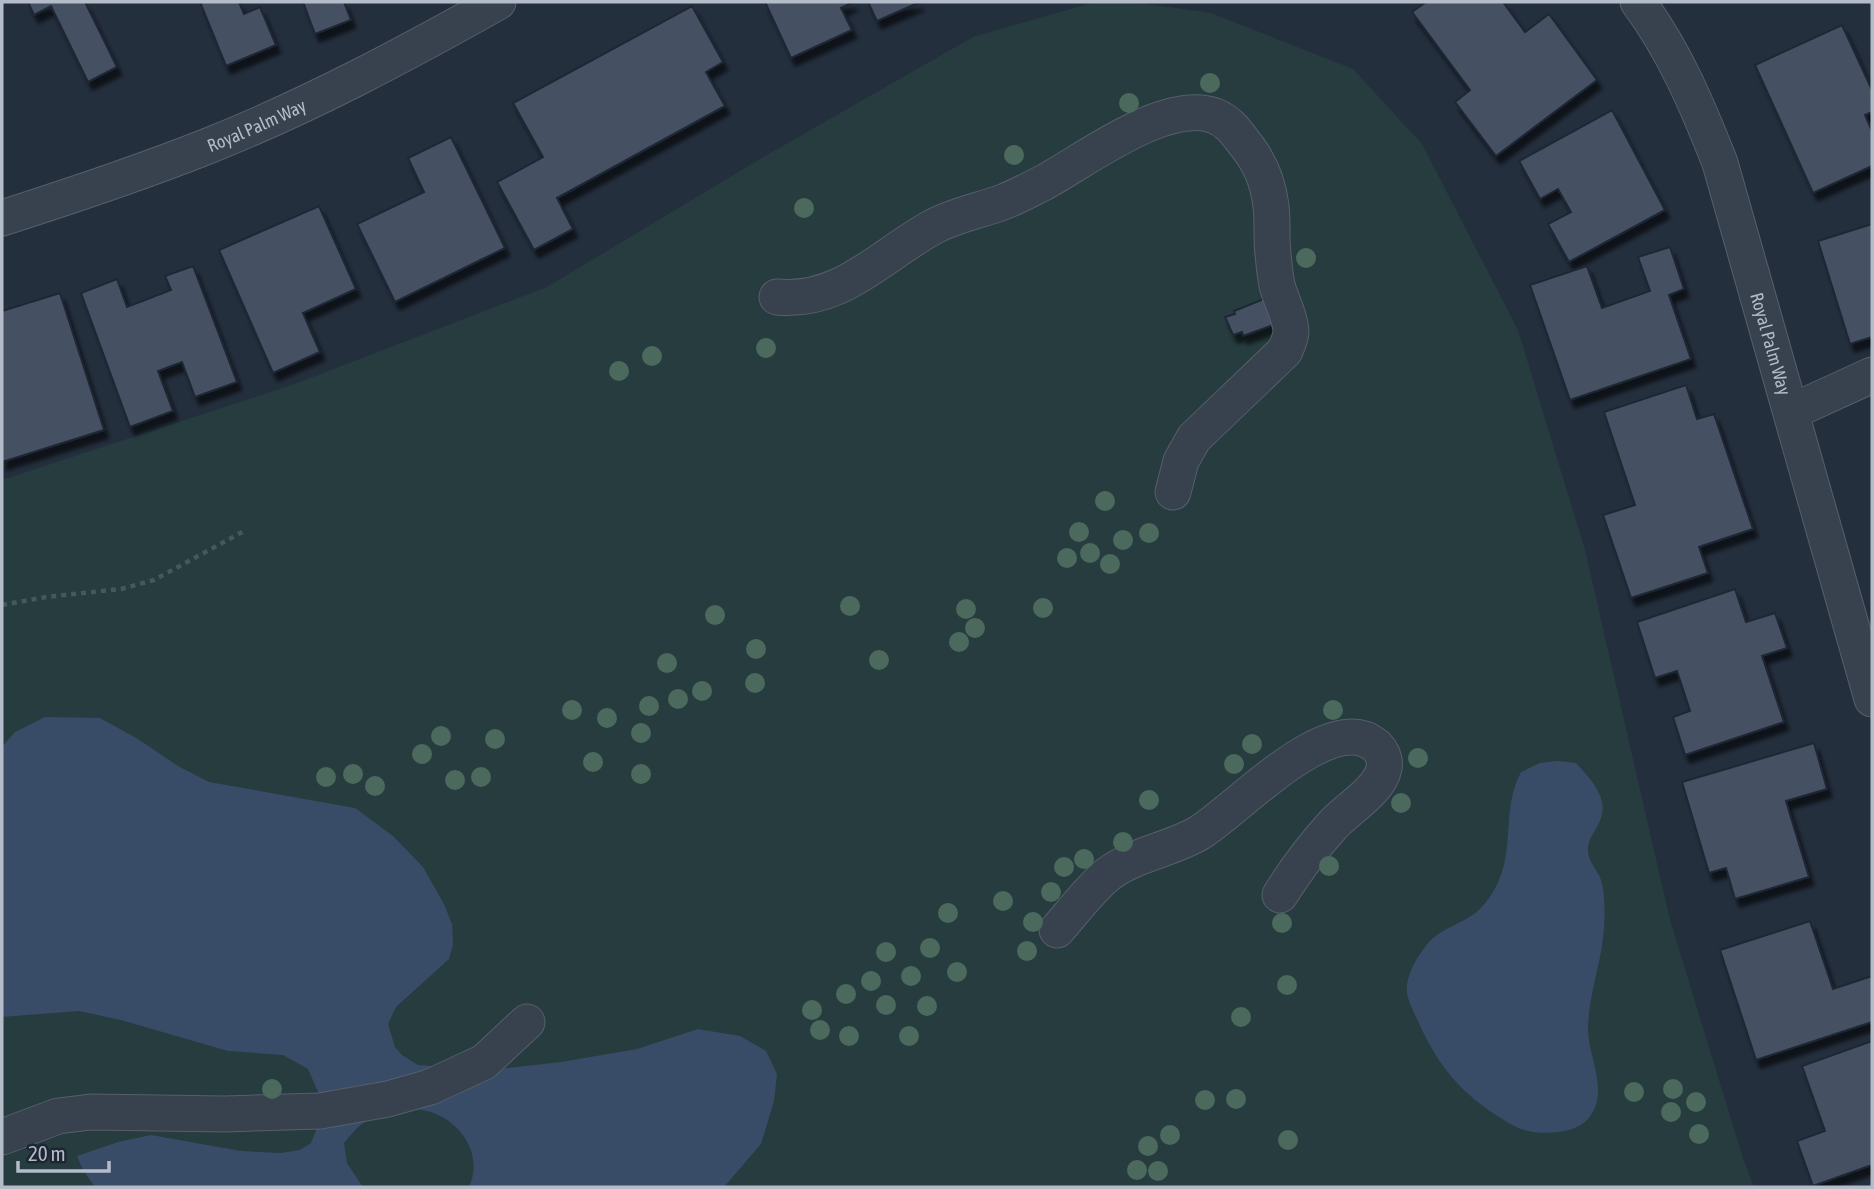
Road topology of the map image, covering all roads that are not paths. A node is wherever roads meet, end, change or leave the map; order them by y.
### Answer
1 (498, 2) edge
2 (1647, 4) edge
3 (2, 218) edge
4 (777, 297) dead end
5 (1872, 375) edge
6 (1791, 412) junction
7 (1173, 492) dead end
8 (1872, 699) edge
9 (1280, 895) dead end
10 (1057, 930) dead end
11 (527, 1022) dead end
12 (2, 1137) edge

1 - 3 street, Royal Palm Way
2 - 6 street, Royal Palm Way
4 - 7 street
5 - 6 street
6 - 8 street, Royal Palm Way
9 - 10 street
11 - 12 street

